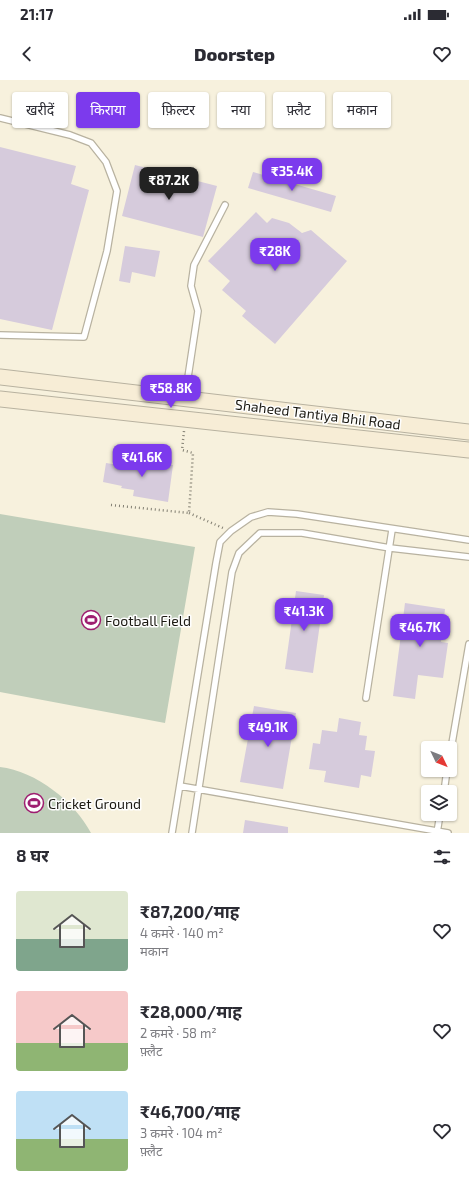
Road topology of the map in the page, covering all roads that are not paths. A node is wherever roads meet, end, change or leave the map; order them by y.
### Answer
1 (0, 118) edge
2 (225, 206) dead end
3 (0, 335) edge
4 (0, 377) edge
5 (185, 398) junction
6 (0, 399) edge
7 (185, 419) junction
8 (469, 432) edge
9 (469, 450) edge
10 (392, 530) junction
11 (469, 540) edge
12 (390, 548) junction
13 (469, 557) edge
14 (469, 644) edge
15 (366, 698) dead end
16 (452, 741) edge
17 (180, 786) junction
18 (199, 790) junction
19 (439, 821) edge
20 (437, 832) edge
21 (172, 833) edge
22 (192, 833) edge
23 (448, 833) edge

1 - 3 lane
2 - 5 lane
4 - 5 main road, Shaheed Tantiya Bhil Road
5 - 7 main road
5 - 8 main road, Shaheed Tantiya Bhil Road
6 - 7 main road
7 - 9 main road
10 - 11 lane
10 - 12 lane
10 - 17 lane
12 - 13 lane
12 - 15 lane
12 - 18 lane
14 - 16 lane
17 - 18 lane
17 - 21 lane
18 - 20 lane
18 - 22 lane
19 - 20 lane
20 - 23 lane

